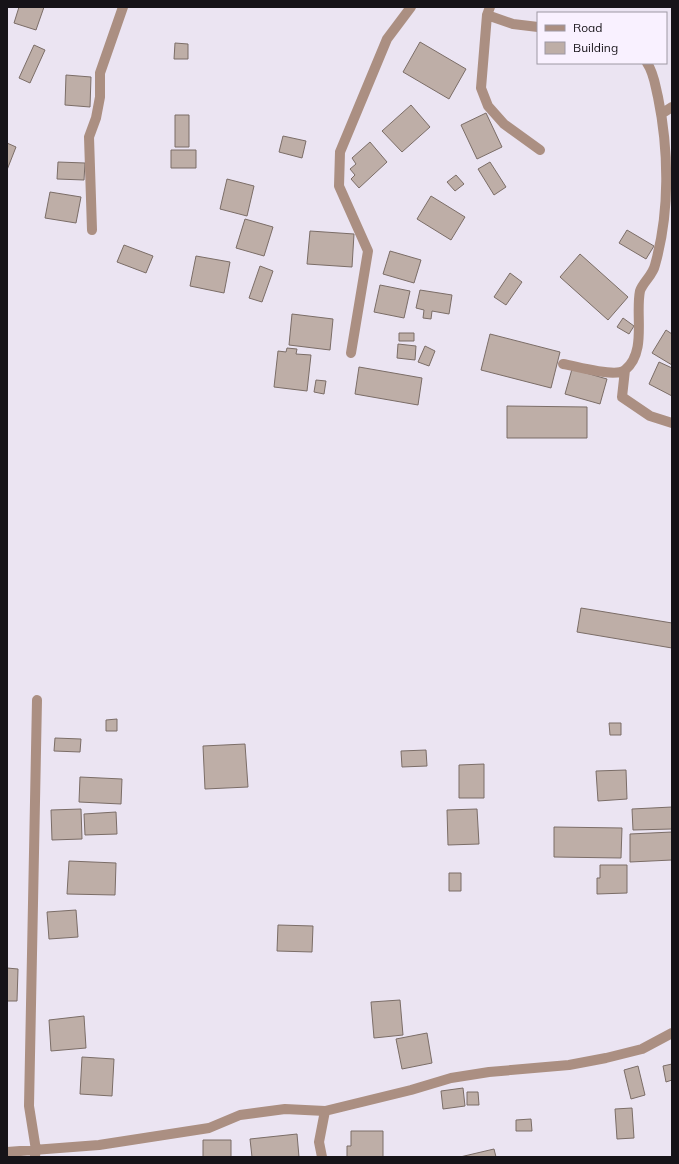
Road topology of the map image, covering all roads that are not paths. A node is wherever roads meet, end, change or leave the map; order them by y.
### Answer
1 (123, 7) edge
2 (411, 7) edge
3 (489, 11) edge
4 (537, 27) edge
5 (648, 64) edge
6 (672, 107) edge
7 (661, 114) junction
8 (540, 150) dead end
9 (92, 230) dead end
10 (351, 353) dead end
11 (563, 364) dead end
12 (625, 370) junction
13 (672, 423) edge
14 (37, 700) dead end
15 (672, 1033) edge
16 (325, 1111) junction
17 (7, 1152) edge
18 (35, 1153) edge
19 (322, 1157) edge

1 - 9 street
2 - 10 street
3 - 4 street
3 - 8 street
5 - 7 street
6 - 7 street
7 - 12 street
11 - 12 street
12 - 13 street
14 - 18 street
15 - 16 street
16 - 18 street
16 - 19 street
17 - 18 street

